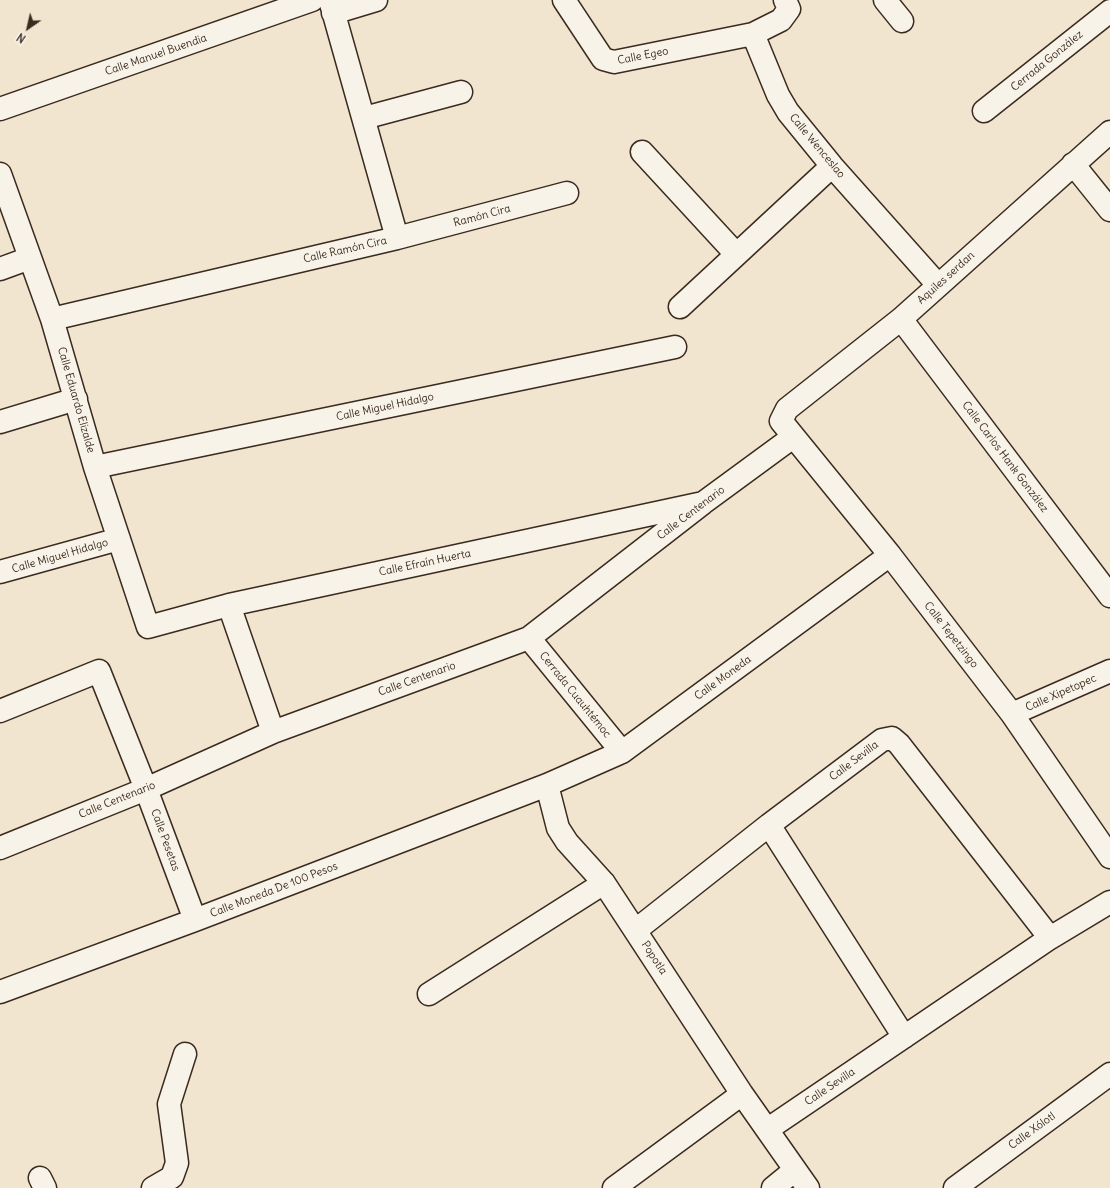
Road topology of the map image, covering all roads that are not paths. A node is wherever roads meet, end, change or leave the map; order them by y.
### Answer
1 (312, 0) edge
2 (376, 0) edge
3 (564, 0) edge
4 (785, 0) edge
5 (885, 0) edge
6 (332, 6) edge
7 (1110, 11) edge
8 (902, 21) dead end
9 (753, 34) junction
10 (461, 92) dead end
11 (0, 109) edge
12 (984, 111) dead end
13 (364, 118) junction
14 (1110, 132) edge
15 (642, 152) dead end
16 (1074, 164) junction
17 (832, 166) junction
18 (0, 174) edge
19 (567, 194) dead end
20 (1110, 210) edge
21 (397, 238) junction
22 (736, 254) junction
23 (30, 258) junction
24 (0, 270) edge
25 (938, 285) junction
26 (680, 307) dead end
27 (900, 318) junction
28 (52, 319) junction
29 (675, 347) dead end
30 (76, 399) junction
31 (0, 422) edge
32 (787, 429) junction
33 (95, 467) junction
34 (703, 503) junction
35 (119, 539) junction
36 (890, 555) junction
37 (0, 572) edge
38 (1110, 596) edge
39 (229, 604) junction
40 (148, 627) joint
41 (529, 638) junction
42 (1109, 674) edge
43 (0, 711) edge
44 (1012, 714) junction
45 (273, 732) junction
46 (622, 752) junction
47 (547, 785) junction
48 (146, 789) junction
49 (769, 825) junction
50 (0, 848) edge
51 (1110, 857) edge
52 (604, 883) junction
53 (1110, 902) edge
54 (195, 920) junction
55 (636, 930) junction
56 (1050, 938) junction
57 (0, 992) edge
58 (429, 994) dead end
59 (904, 1037) junction
60 (185, 1054) dead end
61 (1110, 1074) edge
62 (742, 1094) junction
63 (768, 1129) junction
64 (795, 1170) junction
65 (153, 1188) edge
66 (614, 1188) edge
67 (773, 1188) edge
68 (808, 1188) edge
69 (955, 1188) edge

1 - 11 street, Calle Manuel Buendia
2 - 6 street
3 - 9 street, Calle Egeo
4 - 9 street
5 - 8 street
6 - 13 street, Calle Ramón Cira
7 - 12 street, Cerrada González
9 - 17 street, Calle Wenceslao
10 - 13 street
13 - 21 street, Calle Ramón Cira
14 - 16 street, Aquiles serdan
15 - 22 street
16 - 20 street
16 - 25 street, Aquiles serdan
17 - 22 street
17 - 25 street, Calle Wenceslao
18 - 23 street, Calle Eduardo Elizalde
19 - 21 street, Ramón Cira
21 - 28 street, Calle Ramón Cira
22 - 26 street
23 - 24 street
23 - 28 street, Calle Eduardo Elizalde
25 - 27 street, Aquiles serdan
27 - 32 street, Aquiles serdan
27 - 38 street, Calle Carlos Hank González
28 - 30 street, Calle Eduardo Elizalde
29 - 33 street, Calle Miguel Hidalgo
30 - 31 street
30 - 33 street, Calle Eduardo Elizalde
32 - 34 street, Calle Centenario
32 - 36 street, Calle Tepetzingo
33 - 35 street, Calle Eduardo Elizalde
34 - 39 street, Calle Efraín Huerta
34 - 41 street, Calle Centenario
35 - 37 street, Calle Miguel Hidalgo
35 - 40 street, Calle Eduardo Elizalde
36 - 44 street, Calle Tepetzingo
36 - 46 street, Calle Moneda
39 - 40 street, Calle Efraín Huerta
39 - 45 street
41 - 45 street, Calle Centenario
41 - 46 street, Cerrada Cuauhtémoc
42 - 44 street, Calle Xipetopec
43 - 48 street, Calle Pesetas
44 - 51 street, Calle Tepetzingo
45 - 48 street, Calle Centenario
46 - 47 street, Calle Moneda
47 - 52 street, Popotla
47 - 54 street, Calle Moneda De 100 Pesos
48 - 50 street, Calle Centenario
48 - 54 street, Calle Pesetas
49 - 55 street, Calle Sevilla
49 - 56 street, Calle Sevilla
49 - 59 street
52 - 55 street, Popotla
52 - 58 street
53 - 56 street, Calle Sevilla
54 - 57 street, Calle Moneda De 100 Pesos
55 - 62 street, Popotla
56 - 59 street, Calle Sevilla
59 - 63 street, Calle Sevilla
60 - 65 street
61 - 69 street, Calle Xólotl
62 - 63 street, Popotla
62 - 66 street
63 - 64 street, Popotla
64 - 67 street
64 - 68 street, Popotla

